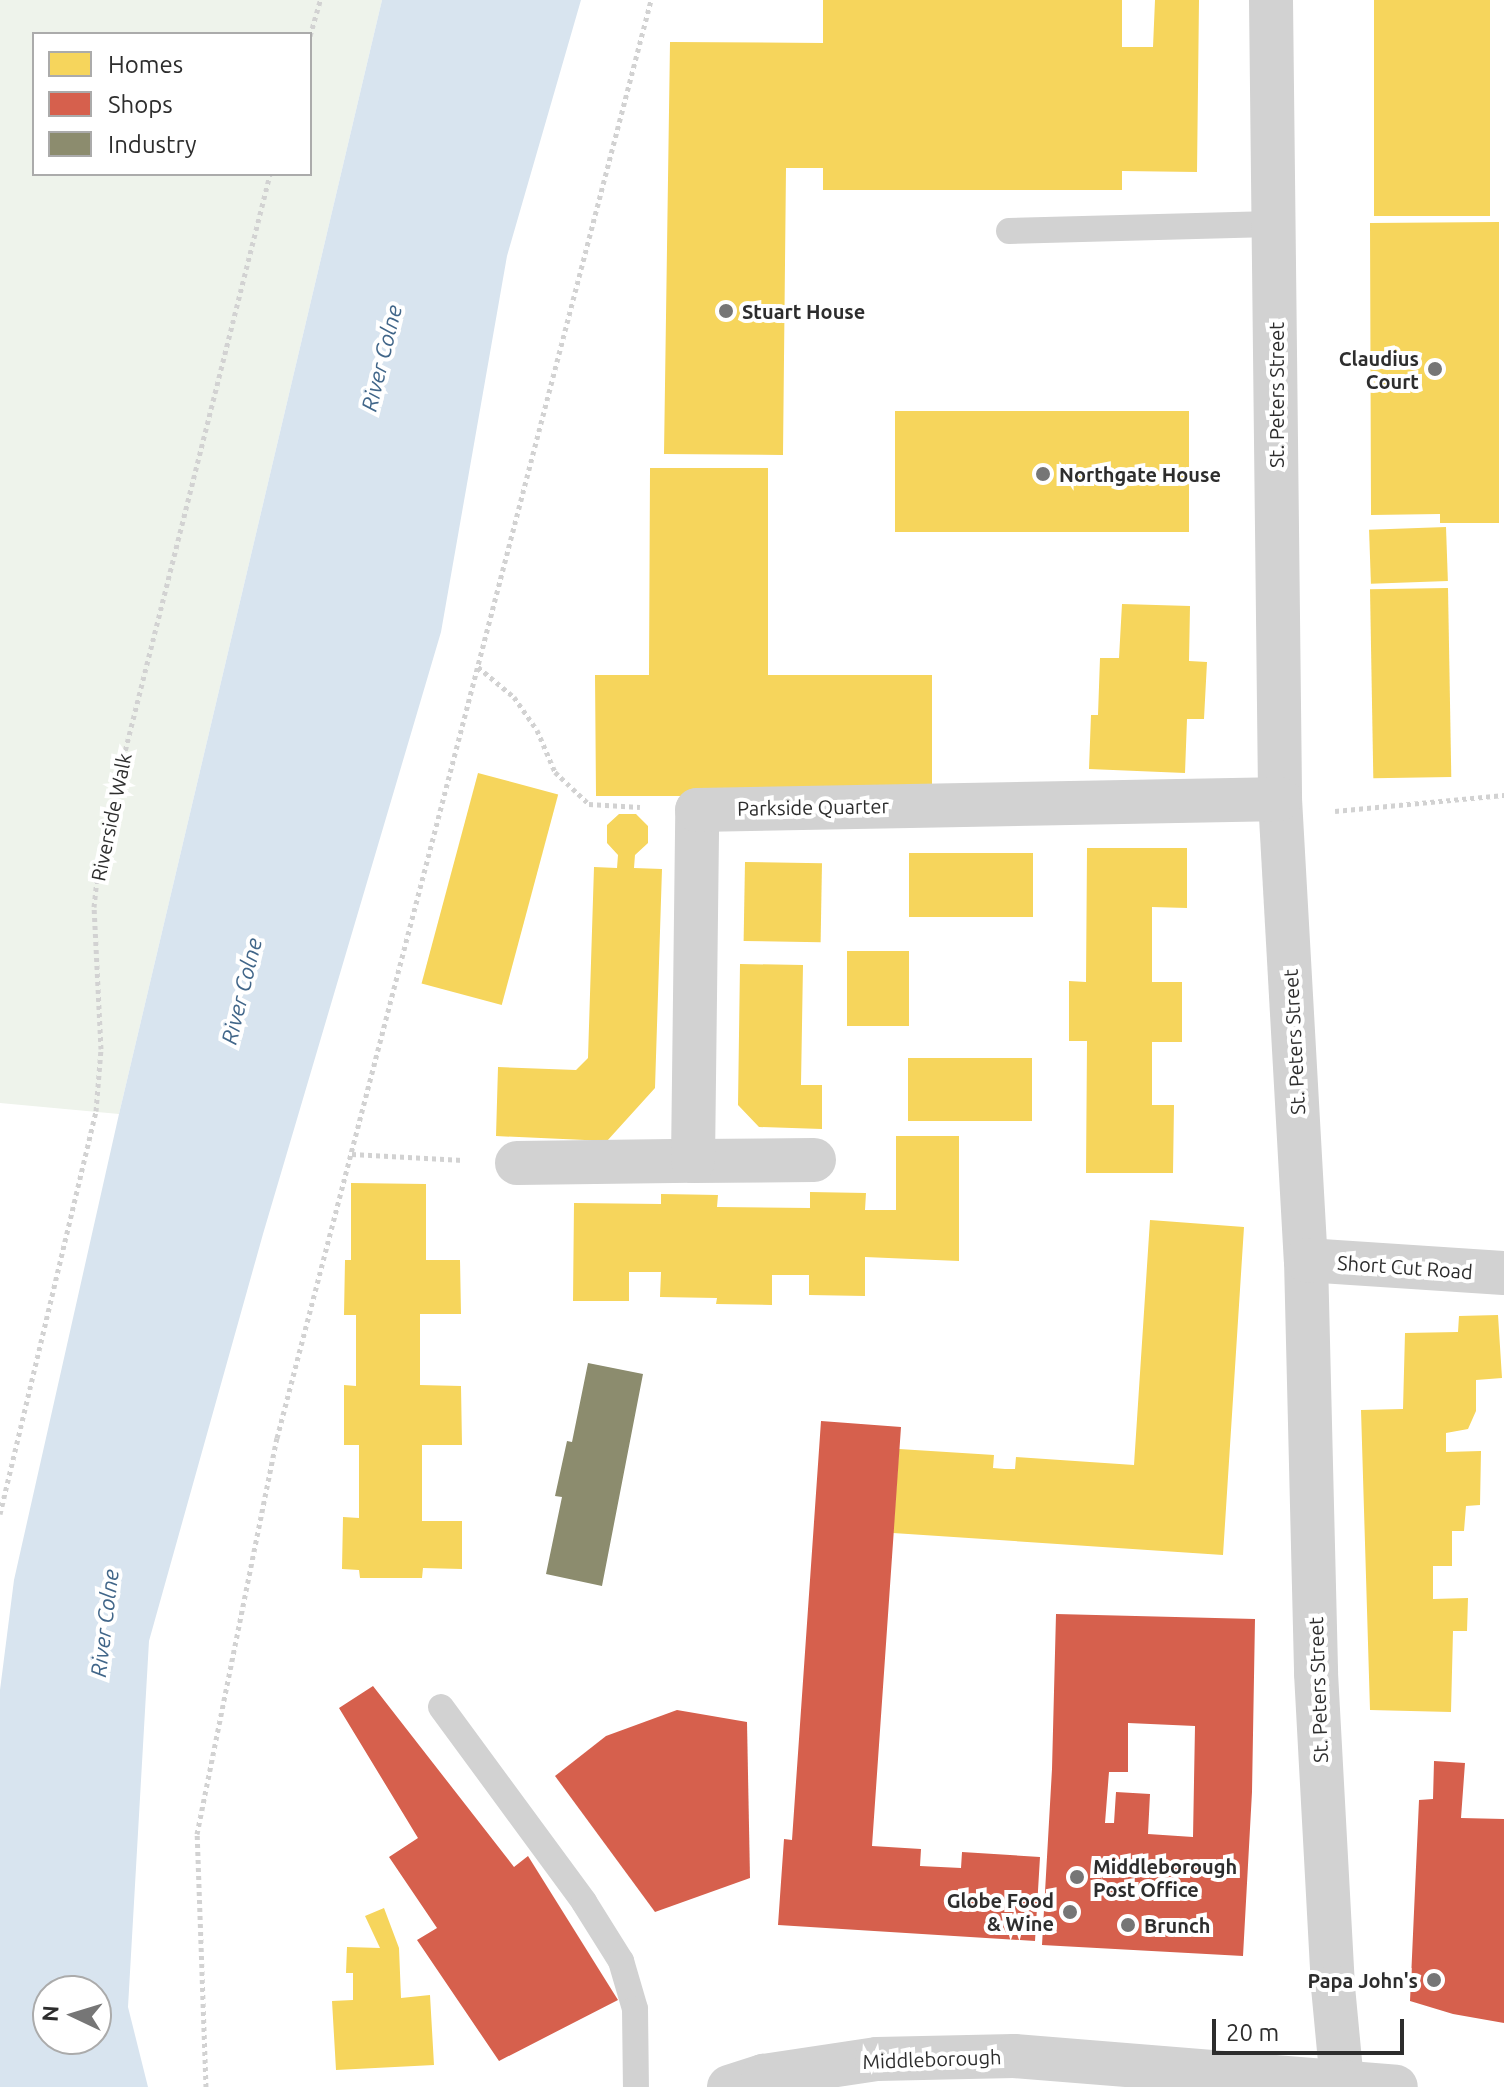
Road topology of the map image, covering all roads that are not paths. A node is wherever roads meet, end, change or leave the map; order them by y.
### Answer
1 (1271, 0) edge
2 (1275, 224) junction
3 (1009, 231) dead end
4 (1281, 807) junction
5 (814, 1160) dead end
6 (693, 1161) junction
7 (517, 1163) road end
8 (1306, 1260) junction
9 (1504, 1273) edge
10 (441, 1707) dead end
11 (1148, 2075) edge
12 (1342, 2085) edge
13 (636, 2087) edge
14 (729, 2087) edge
15 (1396, 2087) edge

1 - 2 street, St. Peters Street
2 - 3 lane
2 - 4 street, St. Peters Street
4 - 6 street, Parkside Quarter
4 - 8 street, St. Peters Street
5 - 6 street
6 - 7 street
8 - 9 street, Short Cut Road
8 - 12 street, St. Peters Street
10 - 13 lane
11 - 12 street, Middleborough
11 - 14 street, Middleborough
12 - 15 street, Middleborough

